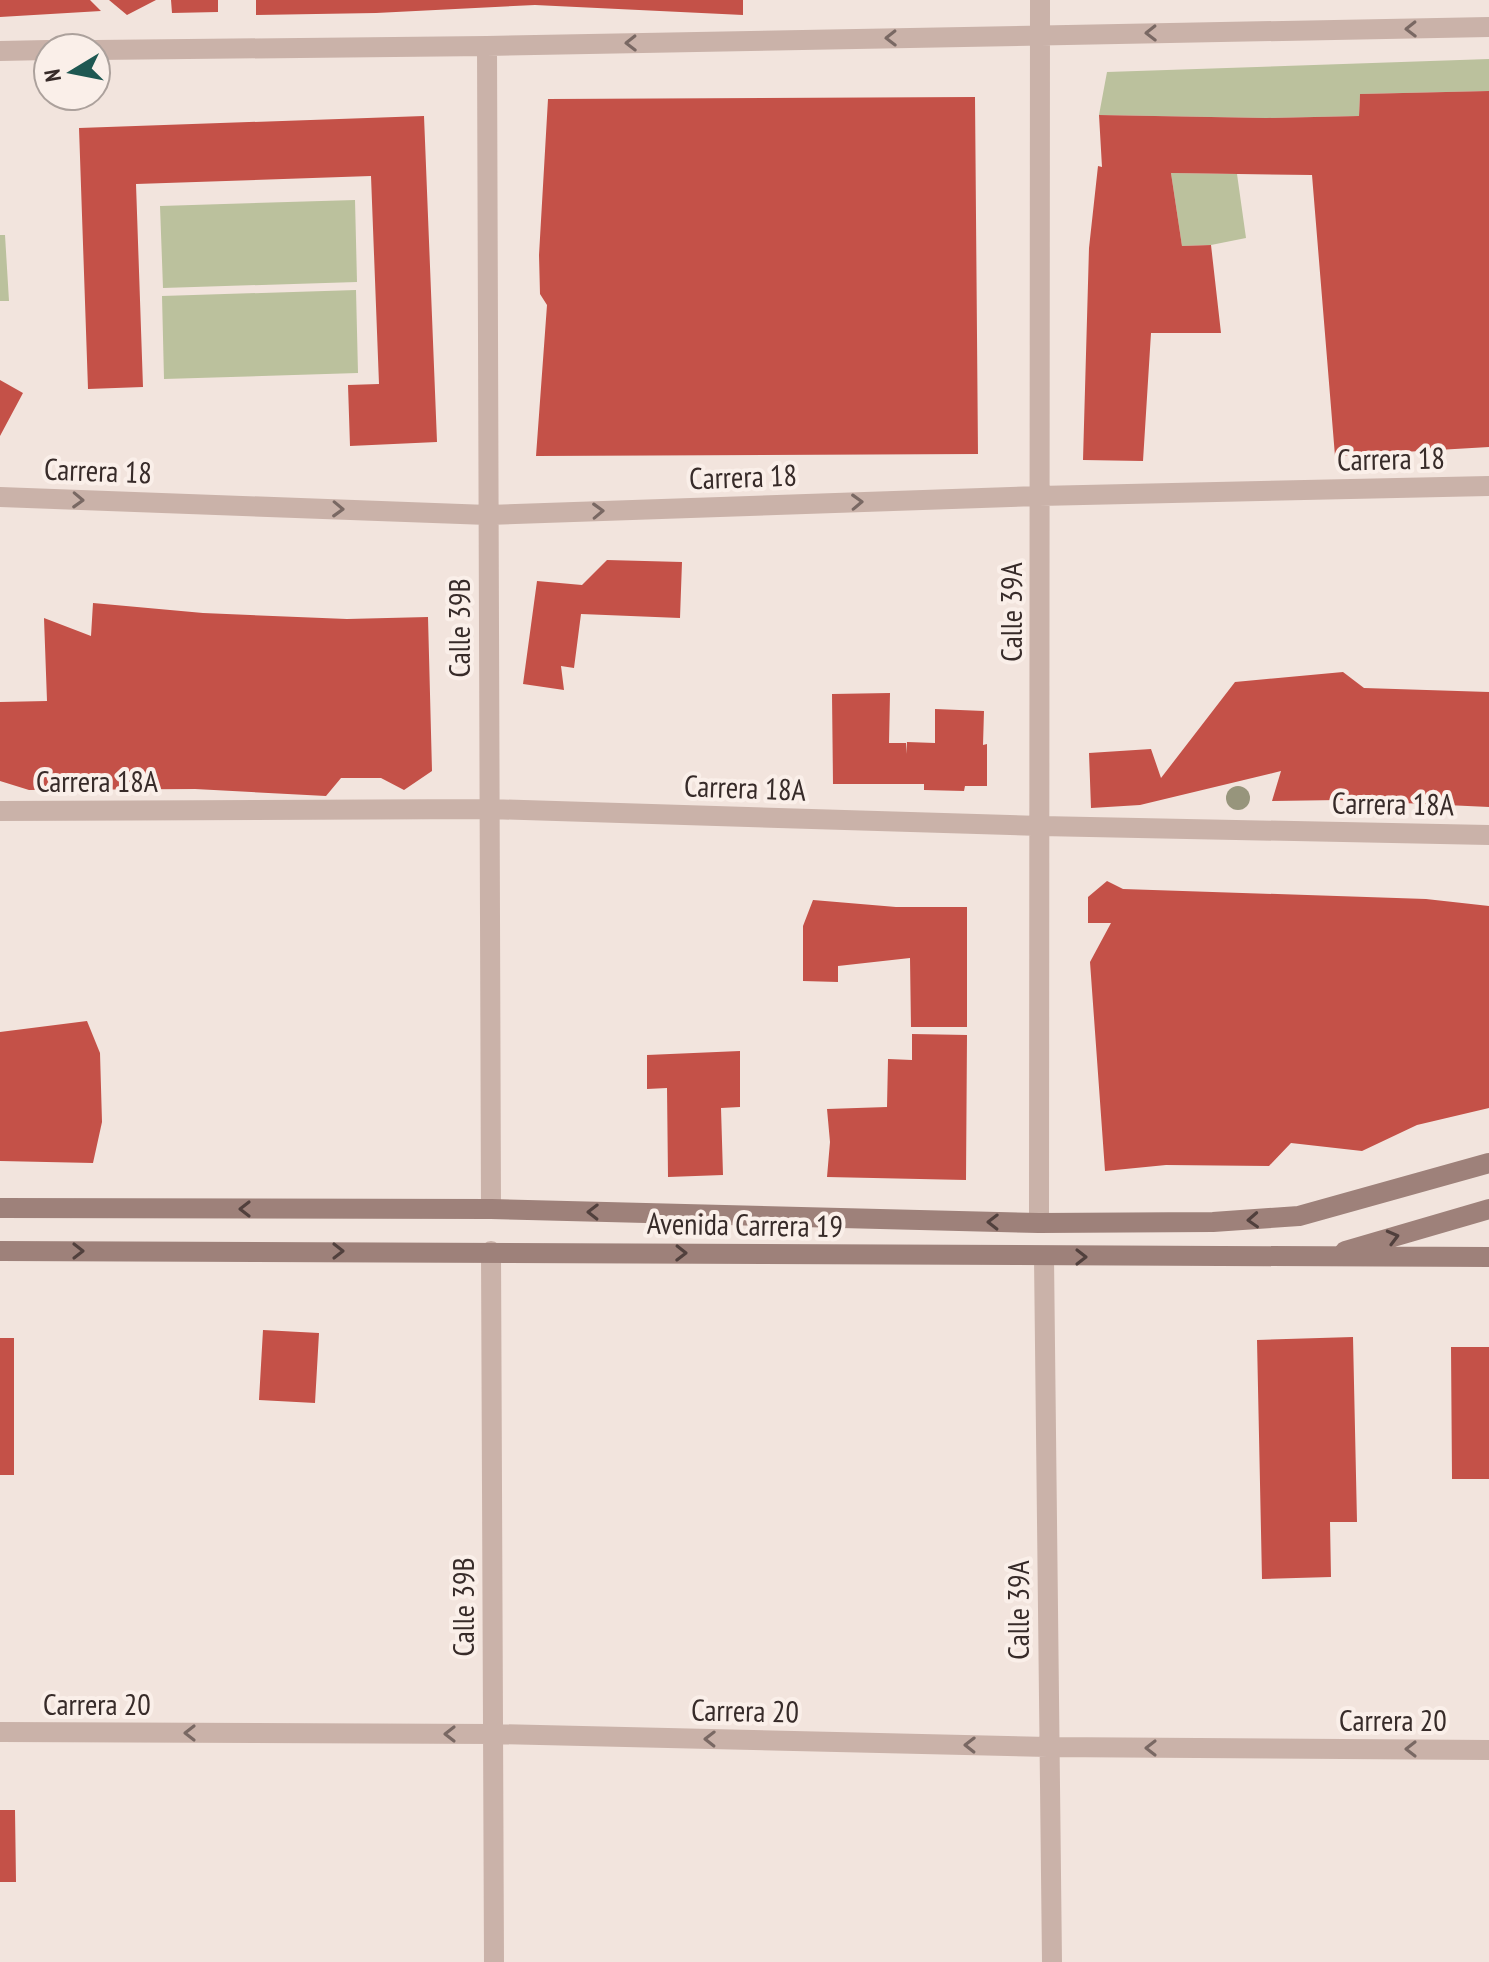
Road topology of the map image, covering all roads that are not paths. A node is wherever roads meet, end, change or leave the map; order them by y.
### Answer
1 (1040, 0) edge
2 (1489, 27) edge
3 (1041, 35) junction
4 (487, 46) junction
5 (32, 50) edge
6 (112, 50) edge
7 (0, 51) edge
8 (1489, 486) edge
9 (1039, 496) junction
10 (0, 497) edge
11 (488, 515) junction
12 (489, 809) junction
13 (0, 811) edge
14 (1041, 826) junction
15 (1489, 835) edge
16 (1489, 1163) edge
17 (0, 1208) edge
18 (491, 1209) junction
19 (1489, 1209) edge
20 (1039, 1223) junction
21 (0, 1251) edge
22 (491, 1251) junction
23 (1044, 1257) junction
24 (1489, 1257) edge
25 (1318, 1258) junction
26 (0, 1732) edge
27 (493, 1734) junction
28 (1048, 1747) junction
29 (1489, 1750) edge
30 (494, 1962) edge
31 (1052, 1962) edge

1 - 3 street, Calle 39A
2 -> 3 street
3 -> 4 street
3 - 9 street, Calle 39A
4 - 6 street
4 - 11 street, Calle 39B
5 - 7 street
8 - 9 street, Carrera 18
11 -> 9 street, Carrera 18
9 - 14 street, Calle 39A
10 -> 11 street, Carrera 18
11 - 12 street, Calle 39B
12 - 13 street, Carrera 18A
12 - 14 street, Carrera 18A
12 - 18 street, Calle 39B
14 - 15 street, Carrera 18A
14 - 20 street, Calle 39A
16 -> 20 main road, Avenida Carrera 19
18 -> 17 main road, Avenida Carrera 19
20 -> 18 main road, Avenida Carrera 19
25 -> 19 main road
21 -> 22 main road, Avenida Carrera 19
22 -> 23 main road, Avenida Carrera 19
22 - 27 street, Calle 39B
23 -> 25 main road, Avenida Carrera 19
23 - 28 street, Calle 39A
24 - 25 main road, Avenida Carrera 19
27 -> 26 street, Carrera 20
28 -> 27 street, Carrera 20
27 - 30 street, Calle 39B
29 -> 28 street, Carrera 20
28 - 31 street, Calle 39A

